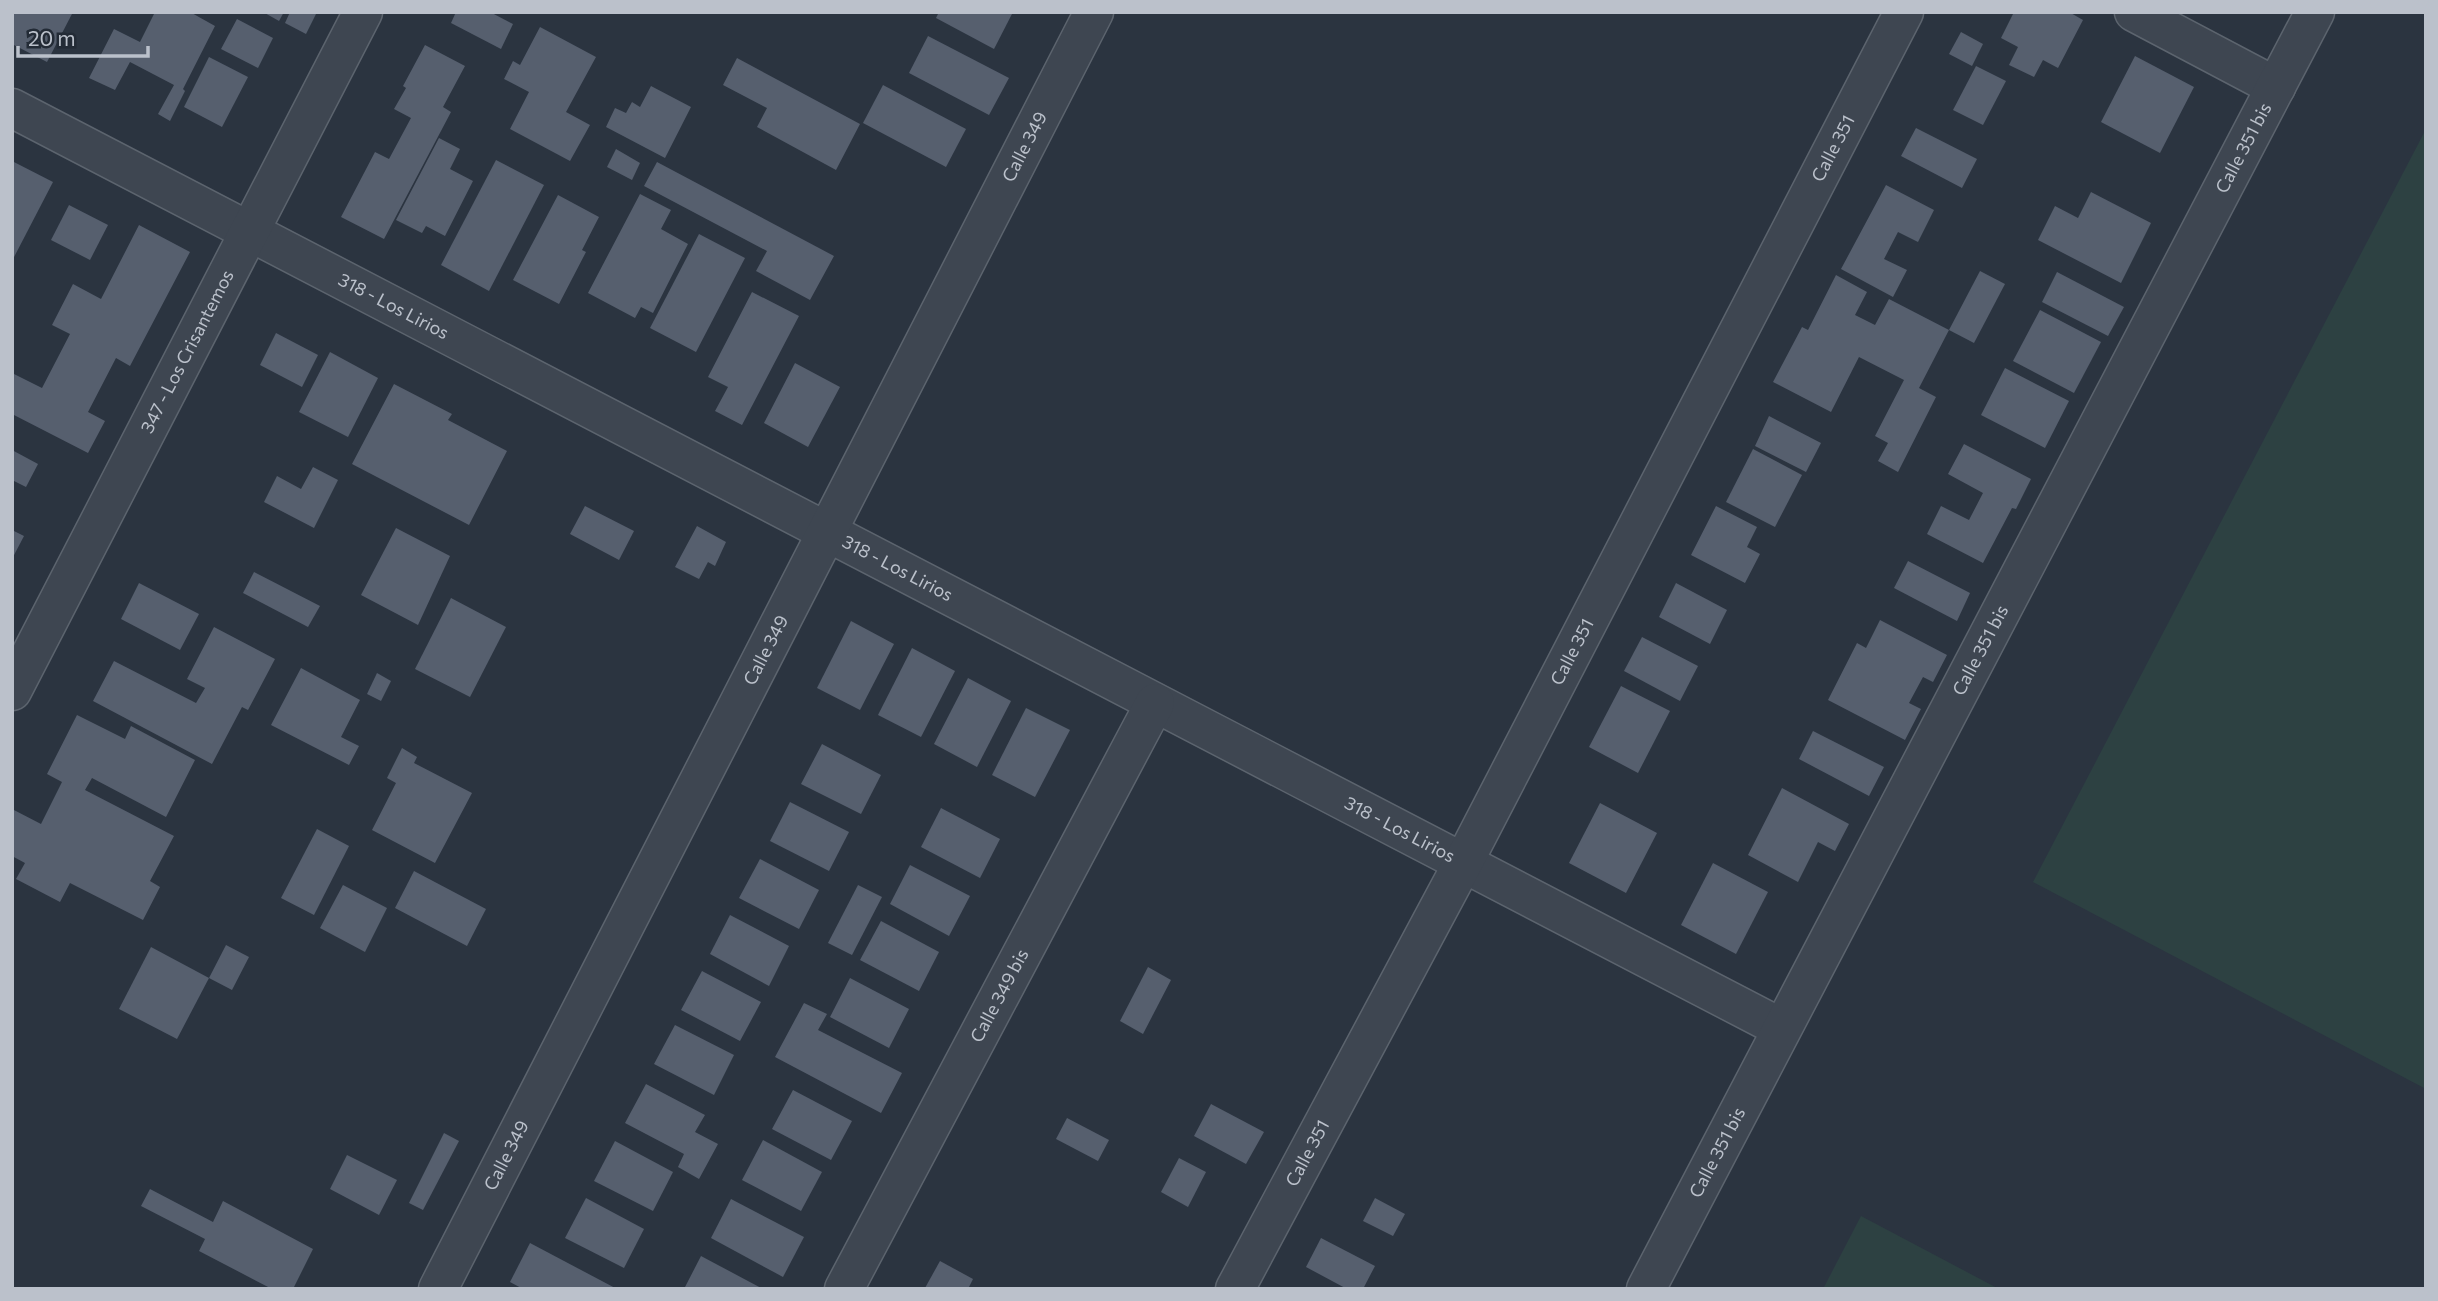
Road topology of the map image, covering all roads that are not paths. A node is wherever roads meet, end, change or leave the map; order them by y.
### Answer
1 (363, 12) edge
2 (1094, 12) edge
3 (1904, 12) edge
4 (2134, 12) edge
5 (2315, 12) edge
6 (2276, 87) junction
7 (12, 108) edge
8 (249, 232) junction
9 (828, 533) junction
10 (12, 691) edge
11 (1155, 703) junction
12 (1463, 863) junction
13 (1781, 1028) junction
14 (438, 1289) edge
15 (844, 1289) edge
16 (1235, 1289) edge
17 (1646, 1289) edge

1 - 8 street, 347 - Los Crisantemos
2 - 9 street, Calle 349
3 - 12 street, Calle 351
4 - 6 street
5 - 6 street, Calle 351 bis
6 - 13 street, Calle 351 bis
7 - 8 street, 318 - Los Lirios
8 - 9 street, 318 - Los Lirios
8 - 10 street, 347 - Los Crisantemos
9 - 11 street, 318 - Los Lirios
9 - 14 street, Calle 349
11 - 12 street, 318 - Los Lirios
11 - 15 street, Calle 349 bis
12 - 13 street, 318 - Los Lirios
12 - 16 street, Calle 351
13 - 17 street, Calle 351 bis

